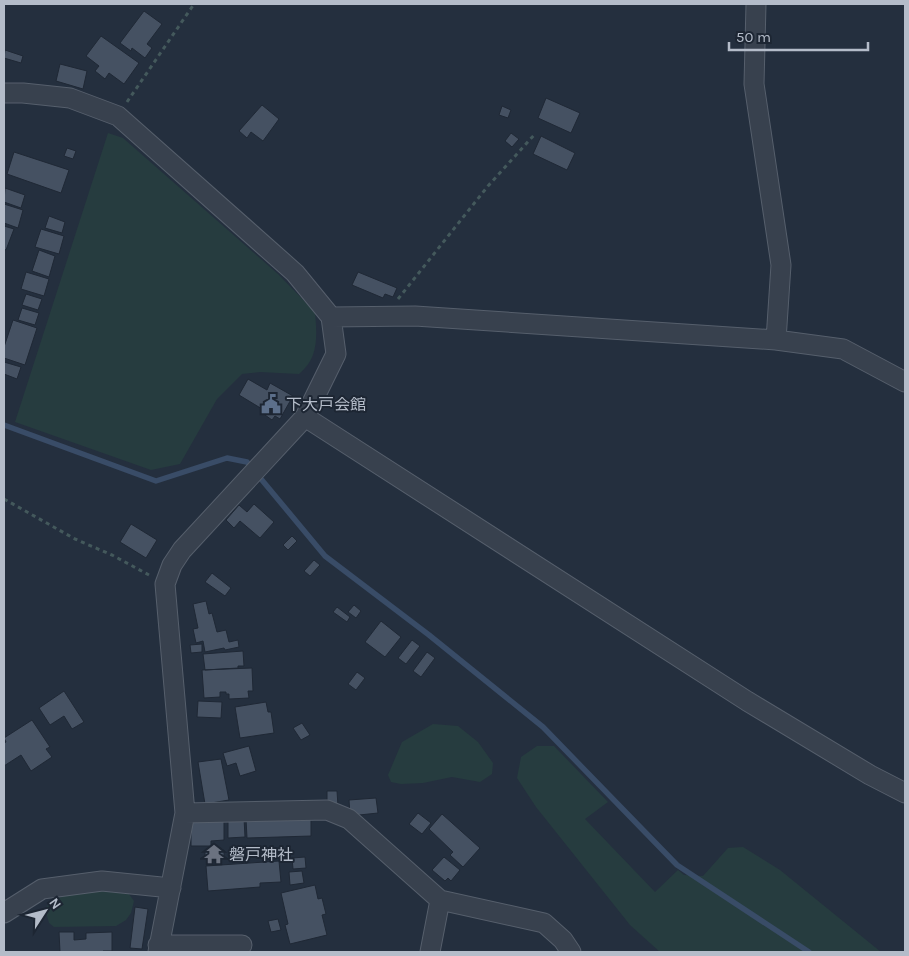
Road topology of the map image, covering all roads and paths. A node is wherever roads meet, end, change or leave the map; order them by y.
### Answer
1 (194, 4) edge
2 (756, 4) edge
3 (4, 93) edge
4 (118, 116) junction
5 (535, 134) dead end
6 (331, 317) junction
7 (384, 317) junction
8 (776, 340) junction
9 (905, 382) edge
10 (305, 417) junction
11 (4, 499) edge
12 (165, 584) junction
13 (905, 793) edge
14 (184, 814) junction
15 (171, 888) junction
16 (440, 900) junction
17 (4, 913) edge
18 (242, 945) dead end
19 (158, 949) edge
20 (430, 952) edge
21 (571, 952) edge

1 - 4 path
2 - 8 street
3 - 4 street
4 - 6 street
5 - 7 path
6 - 7 street
6 - 10 street
7 - 8 street
8 - 9 street
10 - 12 street
10 - 13 street
11 - 12 path
12 - 14 street
14 - 15 street
14 - 16 street
15 - 17 street
15 - 19 street
16 - 20 street
16 - 21 street
18 - 19 street

